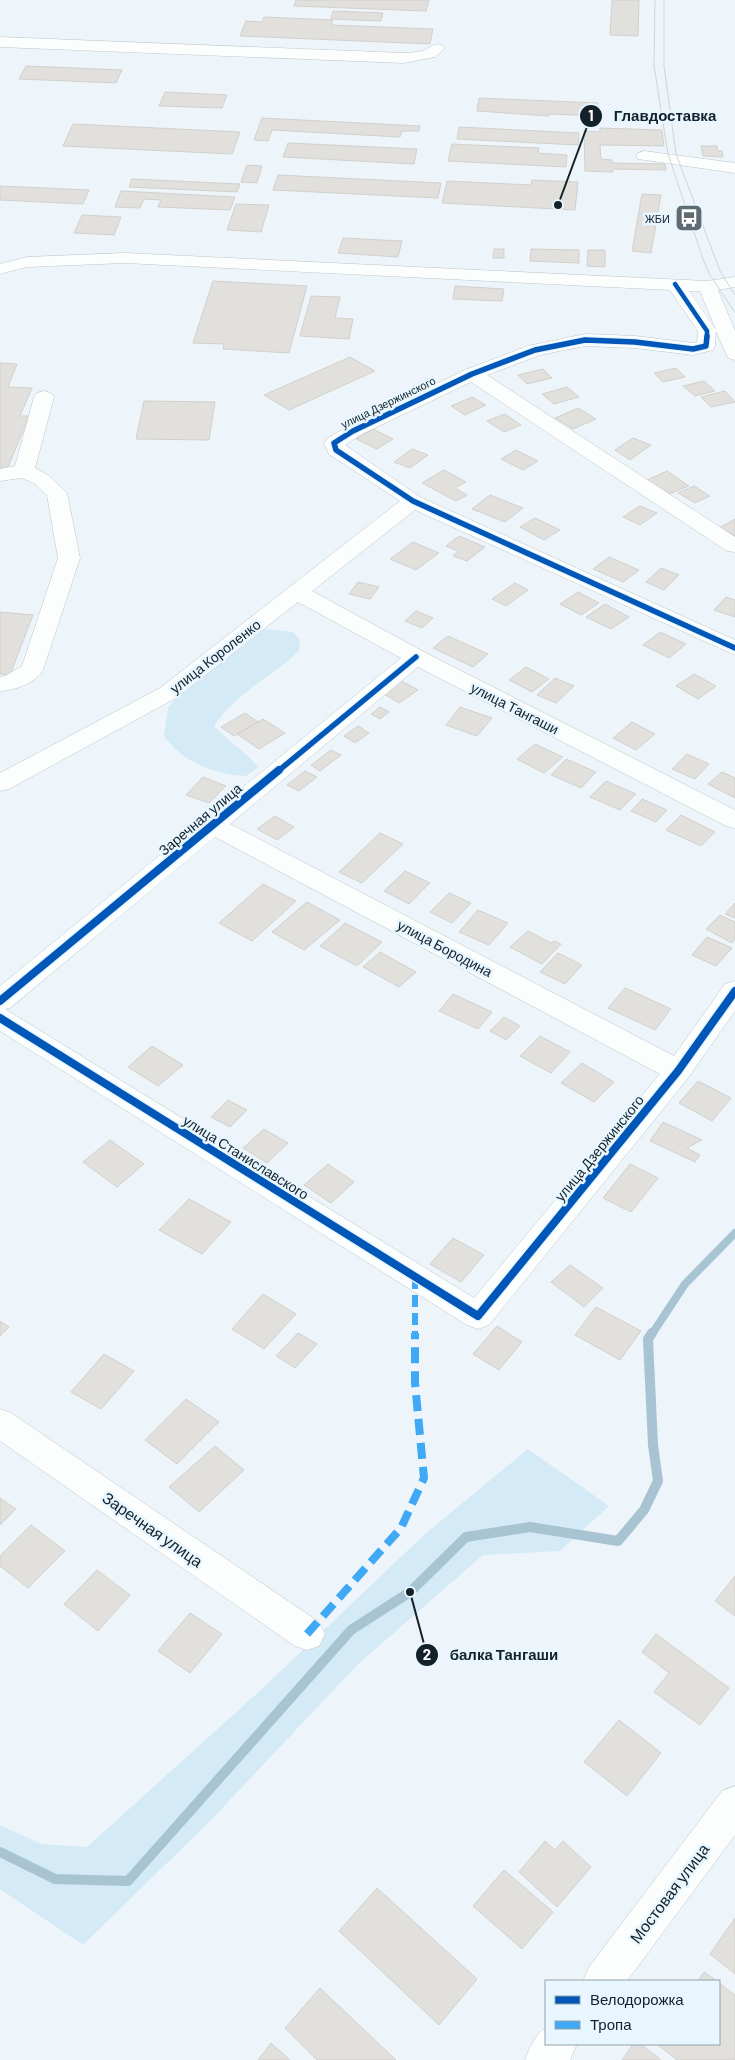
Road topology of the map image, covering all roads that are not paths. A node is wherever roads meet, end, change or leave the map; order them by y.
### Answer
1 (0, 42) edge
2 (437, 48) dead end
3 (644, 156) dead end
4 (735, 168) edge
5 (0, 269) edge
6 (735, 282) edge
7 (675, 284) junction
8 (707, 286) junction
9 (735, 354) edge
10 (472, 374) junction
11 (44, 397) dead end
12 (24, 471) junction
13 (0, 475) edge
14 (413, 501) junction
15 (735, 546) edge
16 (297, 592) junction
17 (735, 648) edge
18 (416, 658) junction
19 (0, 684) edge
20 (0, 783) edge
21 (735, 820) edge
22 (213, 824) junction
23 (735, 991) edge
24 (0, 1001) edge
25 (0, 1018) edge
26 (678, 1071) junction
27 (478, 1316) joint
28 (0, 1423) edge
29 (307, 1634) dead end
30 (735, 1804) edge
31 (604, 1980) edge
32 (556, 2045) edge
33 (545, 2060) edge

1 - 2 street
3 - 4 street
5 - 7 street
6 - 8 street
7 - 8 street
7 - 10 street, улица Дзержинского
8 - 9 street
10 - 14 street, улица Дзержинского
10 - 15 street
11 - 12 street
12 - 13 street
12 - 19 street
14 - 16 street, улица Короленко
14 - 17 street, улица Дзержинского
16 - 18 street, улица Тангаши
16 - 20 street, улица Короленко
18 - 21 street, улица Тангаши
18 - 22 street, Заречная улица
22 - 24 street, Заречная улица
22 - 26 street, улица Бородина
23 - 26 street, улица Дзержинского
25 - 27 street, улица Станиславского
26 - 27 street, улица Дзержинского
28 - 29 street, Заречная улица
30 - 31 street, Мостовая улица
32 - 33 street

